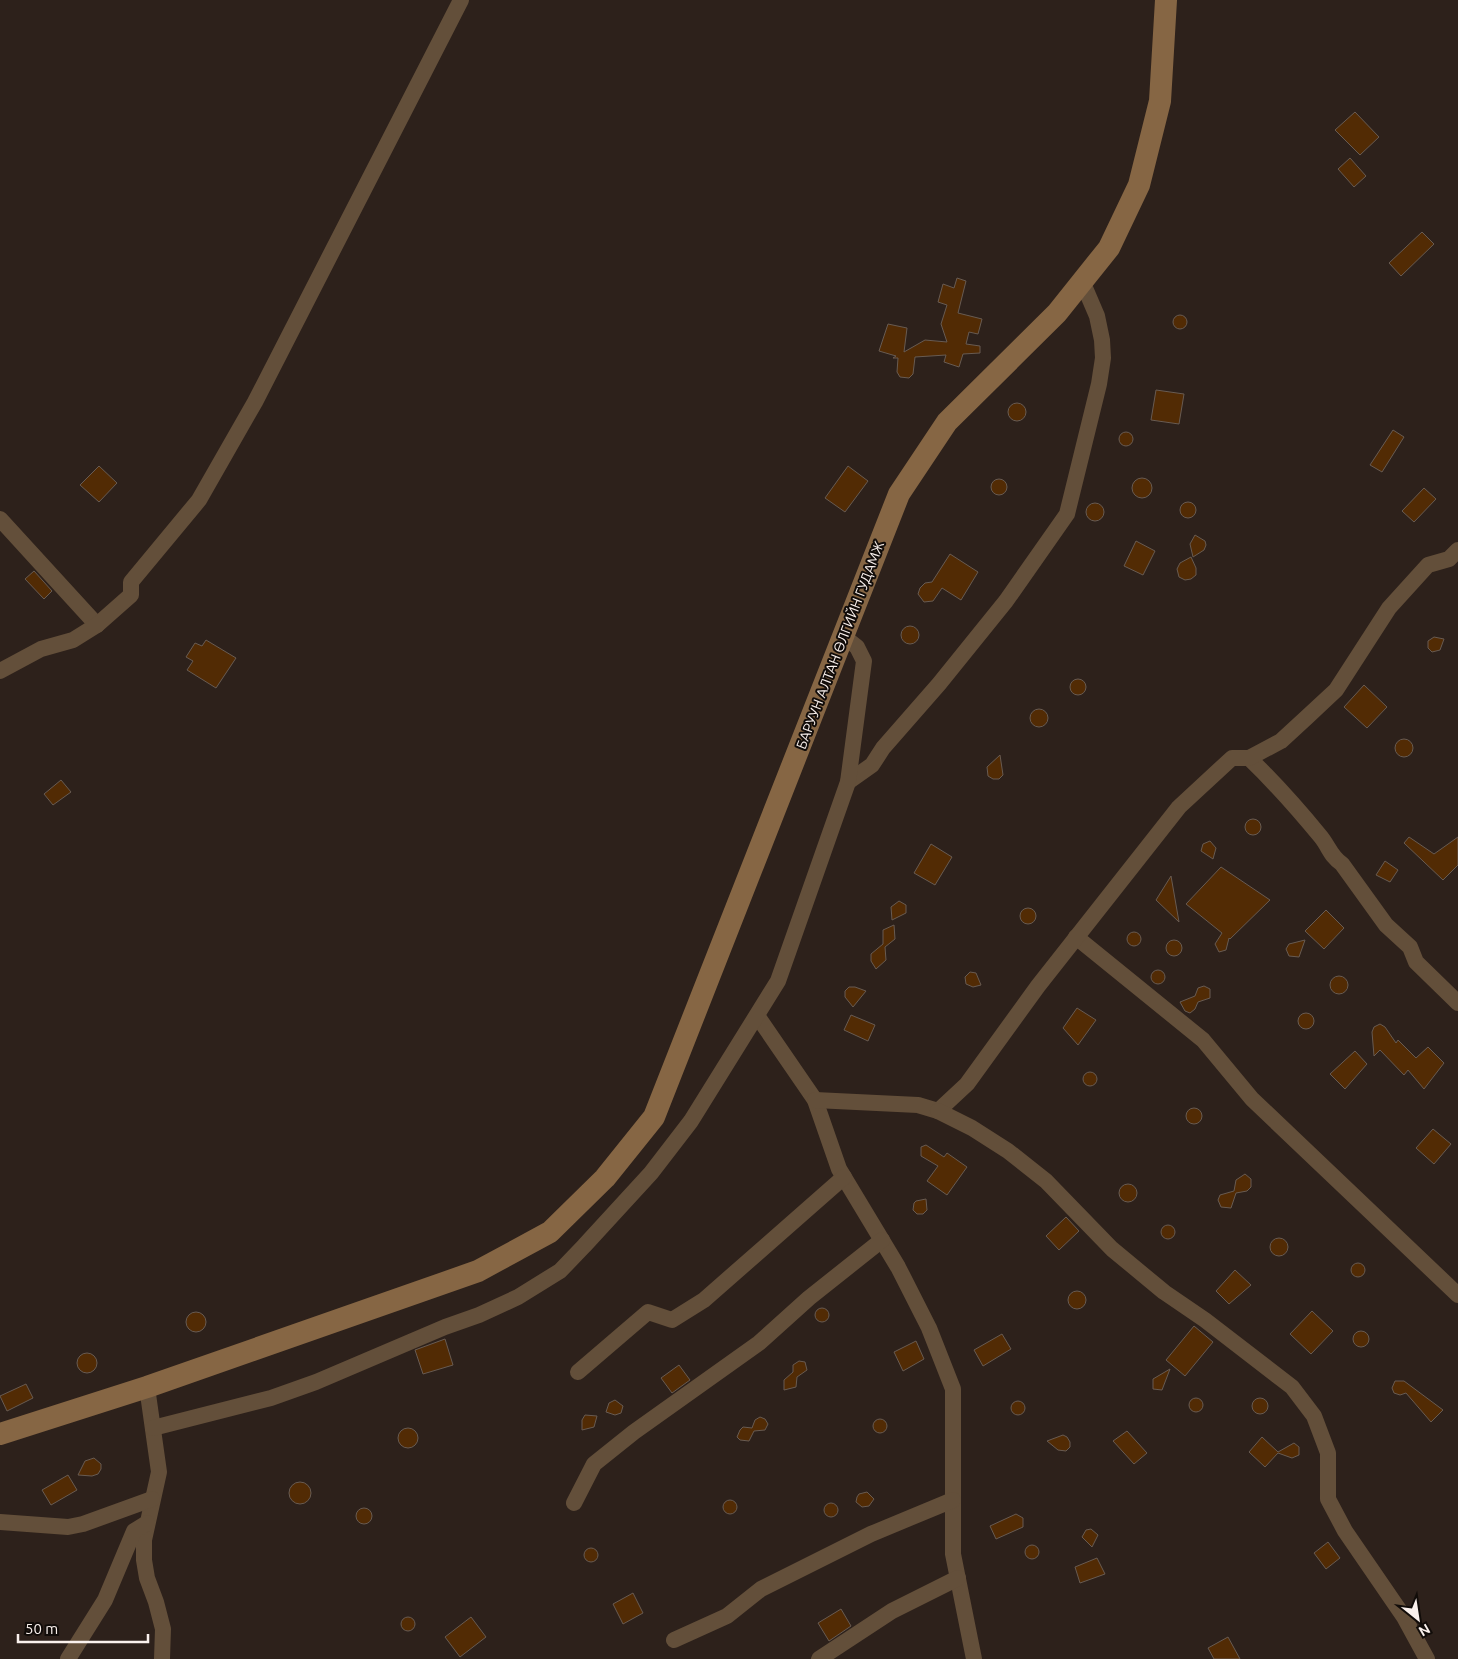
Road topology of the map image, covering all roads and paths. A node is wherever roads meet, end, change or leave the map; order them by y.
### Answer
1 (462, 0) edge
2 (1166, 0) edge
3 (1082, 281) junction
4 (0, 519) edge
5 (1458, 550) edge
6 (97, 625) junction
7 (843, 636) junction
8 (0, 671) edge
9 (1249, 758) junction
10 (848, 782) junction
11 (1076, 937) junction
12 (1458, 1003) edge
13 (758, 1017) junction
14 (816, 1100) junction
15 (938, 1111) junction
16 (844, 1177) junction
17 (882, 1240) junction
18 (1458, 1295) edge
19 (578, 1372) dead end
20 (147, 1387) junction
21 (153, 1428) junction
22 (0, 1434) edge
23 (152, 1499) junction
24 (953, 1500) junction
25 (574, 1503) dead end
26 (0, 1522) edge
27 (148, 1523) junction
28 (958, 1578) junction
29 (674, 1640) dead end
30 (68, 1659) edge
31 (162, 1659) edge
32 (819, 1659) edge
33 (974, 1659) edge
34 (1427, 1659) edge

1 - 6 street
2 - 3 main road, БАРУУН АЛТАН ӨЛГИЙН ГУДАМЖ
3 - 7 main road, БАРУУН АЛТАН ӨЛГИЙН ГУДАМЖ
3 - 10 street
4 - 6 street
5 - 9 street
6 - 8 street
7 - 10 street
7 - 20 main road, БАРУУН АЛТАН ӨЛГИЙН ГУДАМЖ
9 - 11 street
9 - 12 street
10 - 13 street
11 - 15 street
11 - 18 street
13 - 14 street
13 - 21 street
14 - 15 street
14 - 16 street
15 - 34 street
16 - 17 street
16 - 19 street
17 - 24 street
17 - 25 street
20 - 21 street
20 - 22 main road, БАРУУН АЛТАН ӨЛГИЙН ГУДАМЖ
21 - 23 street
23 - 26 street
23 - 27 street
24 - 28 street
24 - 29 street
27 - 30 street
27 - 31 street
28 - 32 street
28 - 33 street

